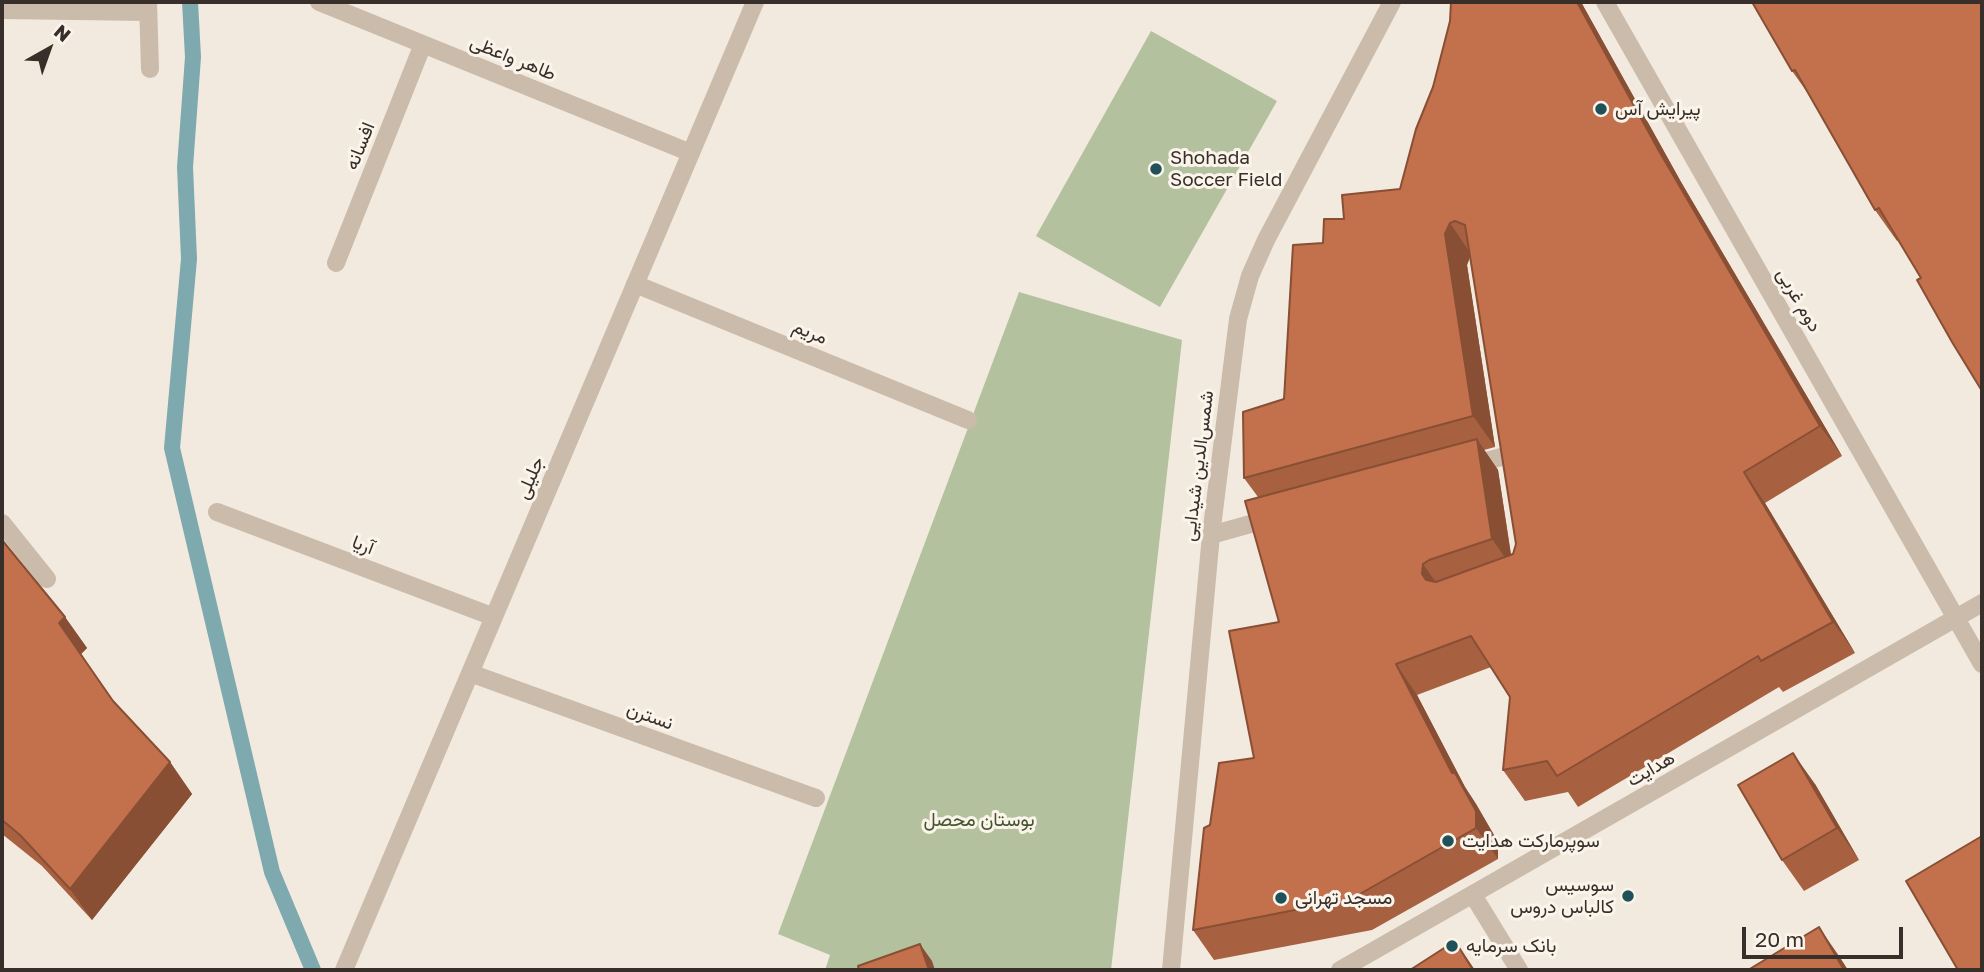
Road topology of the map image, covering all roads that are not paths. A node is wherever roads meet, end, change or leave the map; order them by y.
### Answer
1 (319, 2) edge
2 (755, 2) edge
3 (1392, 2) edge
4 (1605, 2) edge
5 (148, 7) edge
6 (2, 10) edge
7 (423, 44) junction
8 (150, 69) dead end
9 (691, 153) junction
10 (336, 263) dead end
11 (635, 284) junction
12 (968, 420) dead end
13 (1506, 456) edge
14 (1452, 470) edge
15 (217, 512) dead end
16 (1291, 513) edge
17 (2, 523) edge
18 (1211, 535) junction
19 (47, 579) dead end
20 (1982, 603) edge
21 (494, 617) junction
22 (1956, 618) junction
23 (1982, 664) edge
24 (470, 673) junction
25 (816, 798) dead end
26 (1473, 895) junction
27 (344, 970) edge
28 (1171, 970) edge
29 (1340, 970) edge
30 (1519, 970) edge

1 - 7 street, طاهر واعظی
2 - 9 street, جلیلی
3 - 18 street, شمس‌الدین شیدایی
4 - 22 street, دوم غربی
5 - 6 street
5 - 8 street
7 - 9 street, طاهر واعظی
7 - 10 street, افسانه
9 - 11 street, جلیلی
11 - 12 street, مریم
11 - 21 street, جلیلی
13 - 14 street
15 - 21 street, آریا
16 - 18 street
17 - 19 street
18 - 28 street, شمس‌الدین شیدایی
20 - 22 street, هدایت
21 - 24 street, جلیلی
22 - 23 street, دوم غربی
22 - 26 street, هدایت
24 - 25 street, نسترن
24 - 27 street, جلیلی
26 - 29 street, هدایت
26 - 30 street

